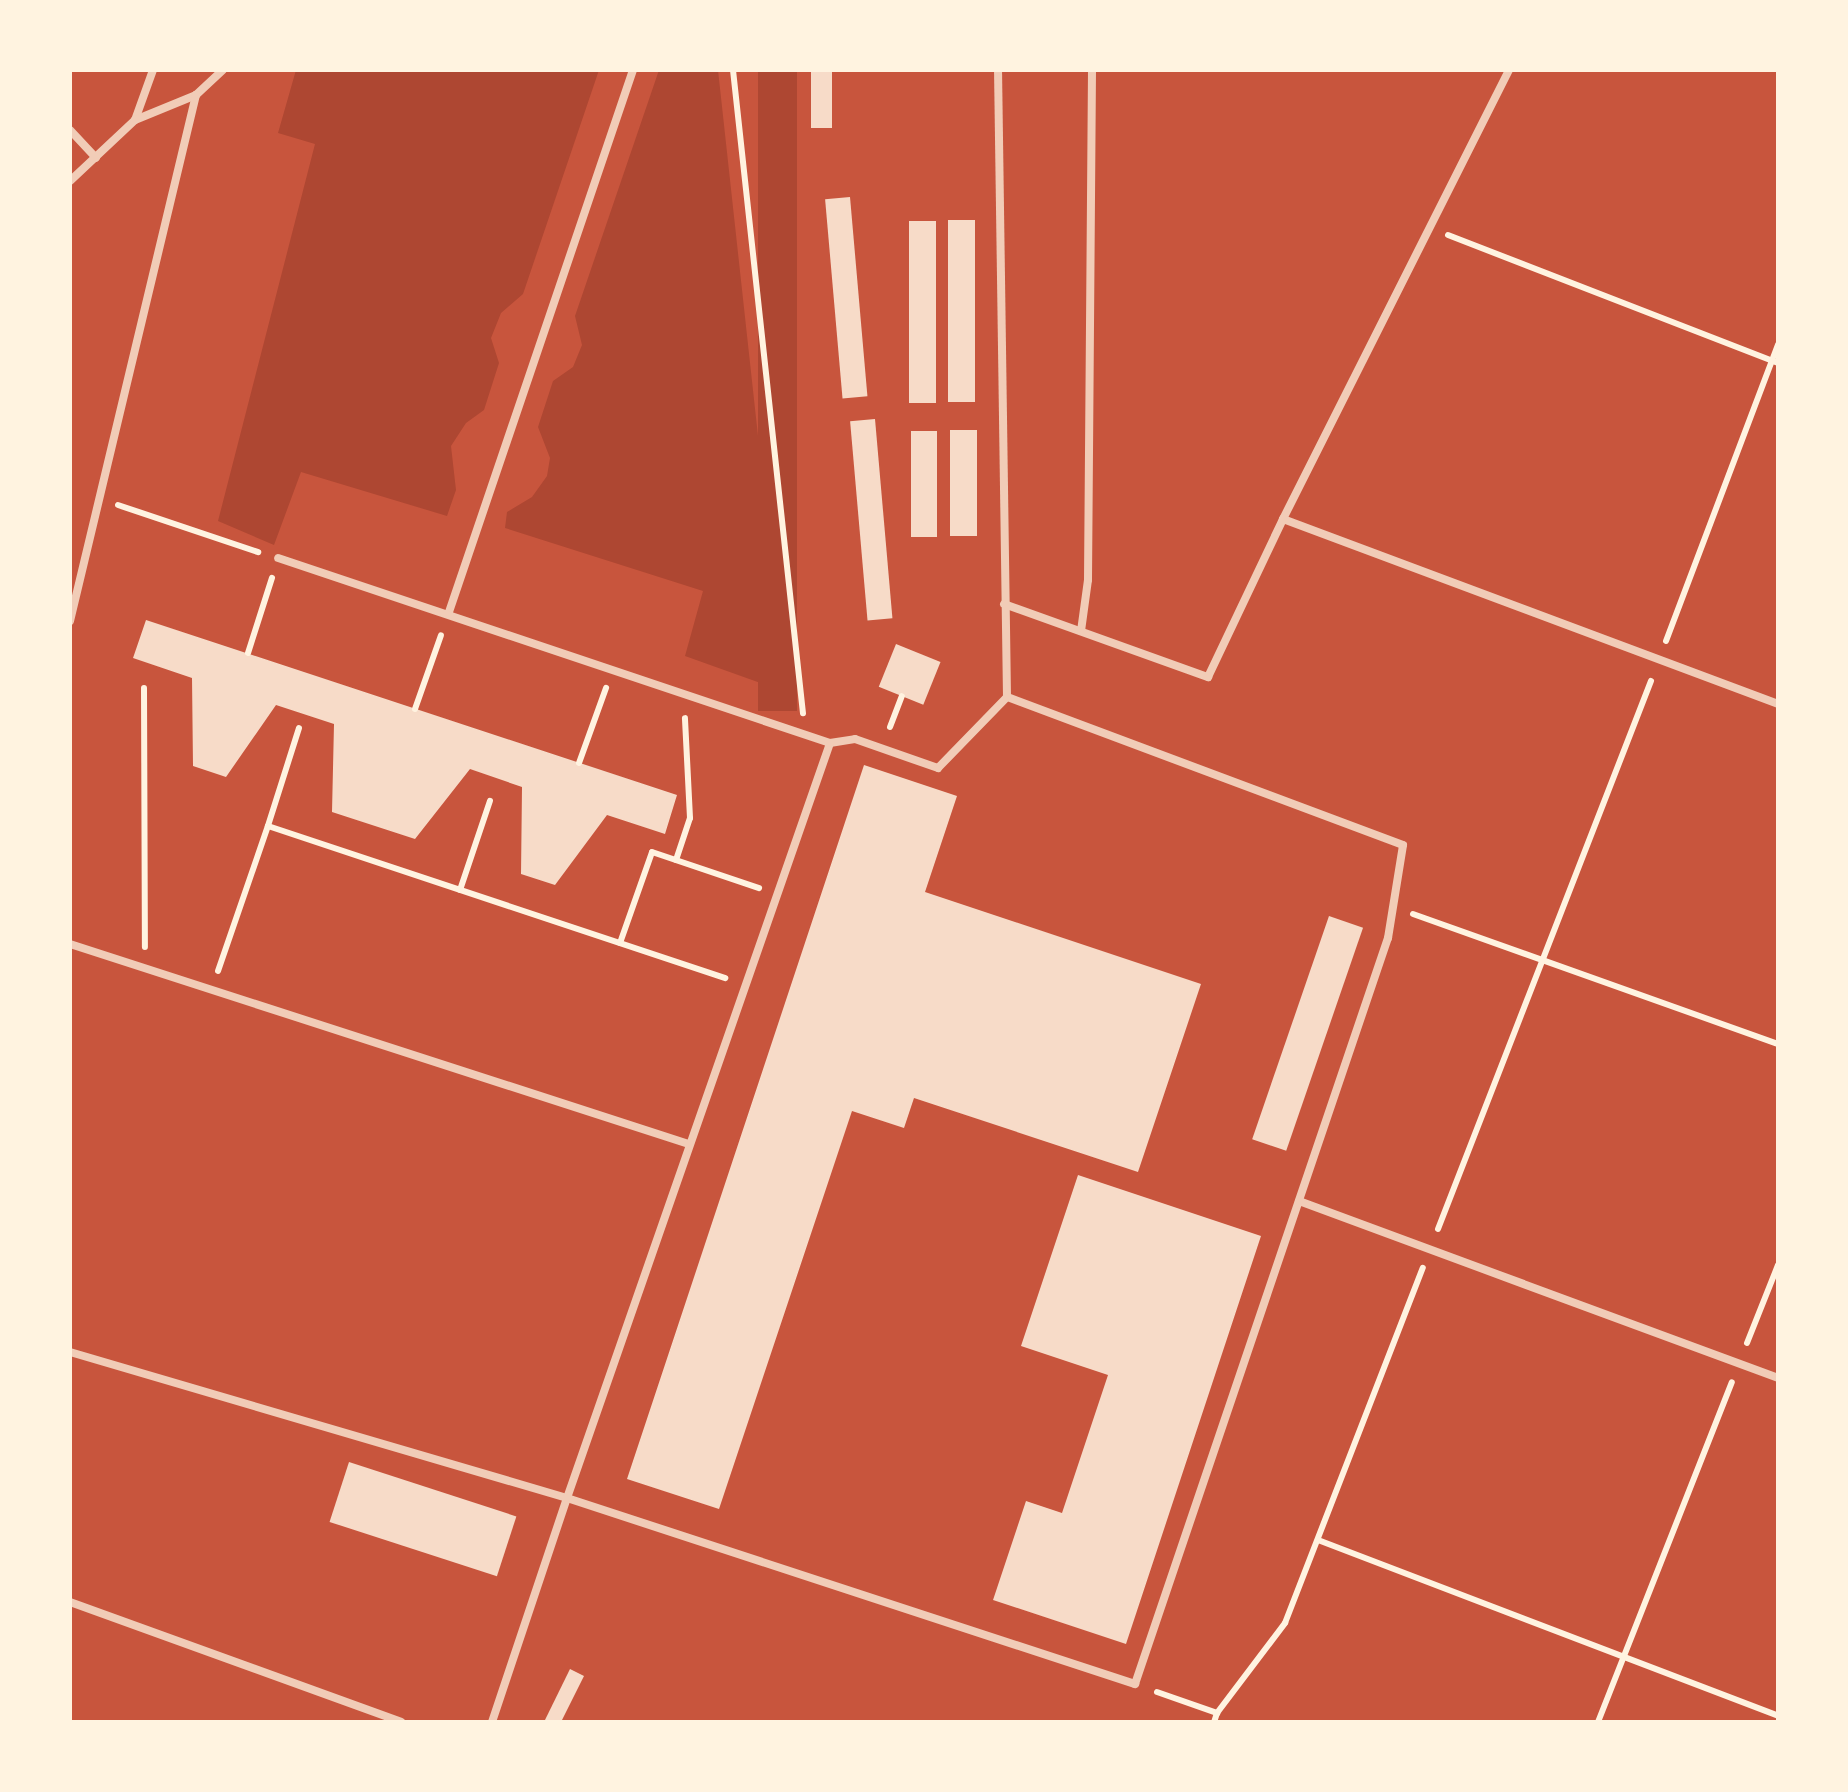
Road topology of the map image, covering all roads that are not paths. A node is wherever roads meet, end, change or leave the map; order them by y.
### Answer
1 (154, 70) edge
2 (224, 70) edge
3 (633, 70) edge
4 (998, 70) edge
5 (1092, 70) edge
6 (1509, 70) edge
7 (196, 95) junction
8 (136, 120) junction
9 (70, 130) edge
10 (96, 158) junction
11 (70, 181) edge
12 (1283, 519) junction
13 (278, 558) road end
14 (1004, 604) junction
15 (449, 612) junction
16 (70, 620) edge
17 (1081, 632) junction
18 (1006, 697) junction
19 (1778, 704) edge
20 (830, 743) junction
21 (70, 944) edge
22 (689, 1144) junction
23 (1299, 1201) junction
24 (70, 1352) edge
25 (1778, 1378) edge
26 (566, 1498) junction
27 (70, 1602) edge
28 (401, 1722) edge
29 (492, 1722) edge

1 - 8 lane
2 - 7 lane
3 - 15 lane
4 - 14 lane
5 - 17 lane
6 - 12 lane
7 - 8 lane
7 - 16 lane
8 - 10 lane
9 - 10 lane
10 - 11 lane
12 - 17 lane
12 - 19 lane
13 - 15 lane
14 - 17 lane
14 - 18 lane
15 - 20 lane
18 - 20 lane
18 - 23 lane
20 - 22 lane
21 - 22 lane
22 - 26 lane
23 - 25 lane
23 - 26 lane
24 - 26 lane
26 - 29 lane
27 - 28 lane

